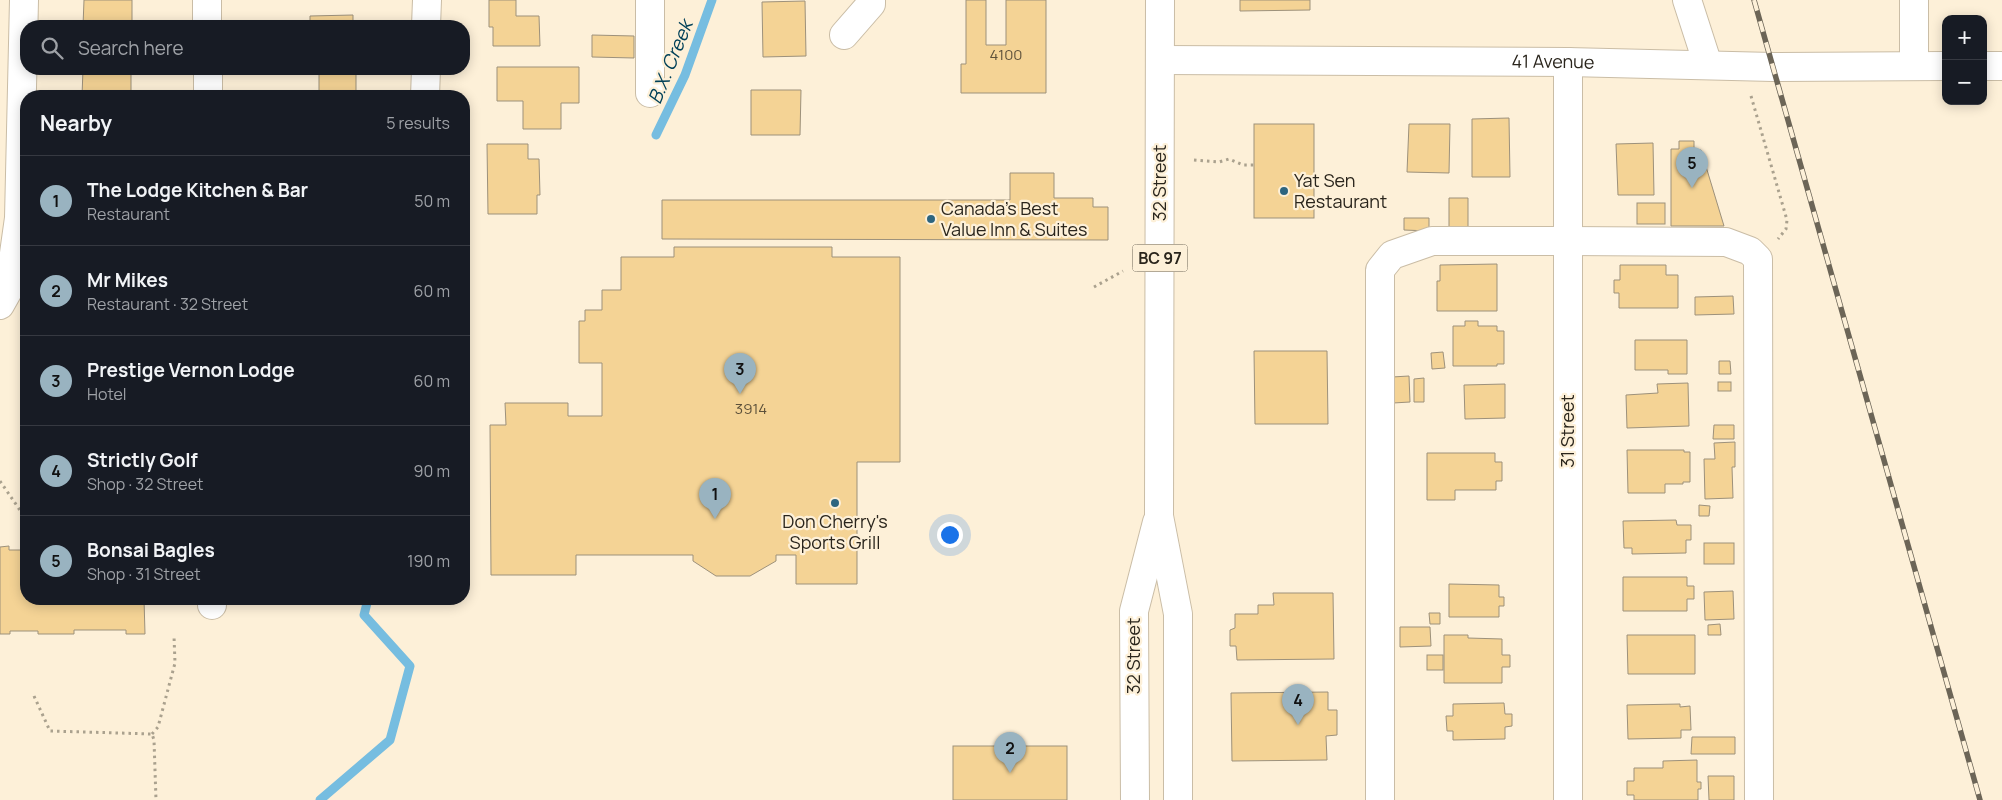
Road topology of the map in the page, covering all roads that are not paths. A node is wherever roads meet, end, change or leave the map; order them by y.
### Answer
1 (24, 0) edge
2 (207, 0) edge
3 (427, 0) edge
4 (650, 0) edge
5 (871, 0) edge
6 (1160, 0) edge
7 (1686, 0) edge
8 (1914, 0) edge
9 (24, 20) edge
10 (207, 20) edge
11 (426, 20) edge
12 (844, 35) dead end
13 (1160, 60) junction
14 (1568, 62) junction
15 (1708, 65) junction
16 (1914, 66) junction
17 (1942, 66) edge
18 (1987, 66) edge
19 (2002, 66) edge
20 (22, 75) edge
21 (208, 75) edge
22 (426, 75) edge
23 (22, 90) edge
24 (208, 90) edge
25 (425, 90) edge
26 (650, 93) dead end
27 (20, 174) edge
28 (1568, 240) junction
29 (0, 306) edge
30 (1159, 516) junction
31 (1135, 800) edge
32 (1178, 800) edge
33 (1380, 800) edge
34 (1568, 800) edge
35 (1759, 800) edge

1 - 9 main road
2 - 10 main road
3 - 11 main road
4 - 26 main road
5 - 12 main road
6 - 13 main road, 32 Street / BC 97
7 - 15 main road
8 - 16 main road
13 - 14 main road, 41 Avenue
13 - 30 main road, 32 Street / BC 97
14 - 15 main road, 41 Avenue
14 - 28 main road, 31 Street
15 - 16 main road, 41 Avenue
16 - 17 main road, 41 Avenue
18 - 19 main road
20 - 23 main road
21 - 24 main road
22 - 25 main road
27 - 29 main road
28 - 33 main road
28 - 34 main road, 31 Street
28 - 35 main road
30 - 31 main road, 32 Street / BC 97
30 - 32 main road, 32 Street / BC 97

